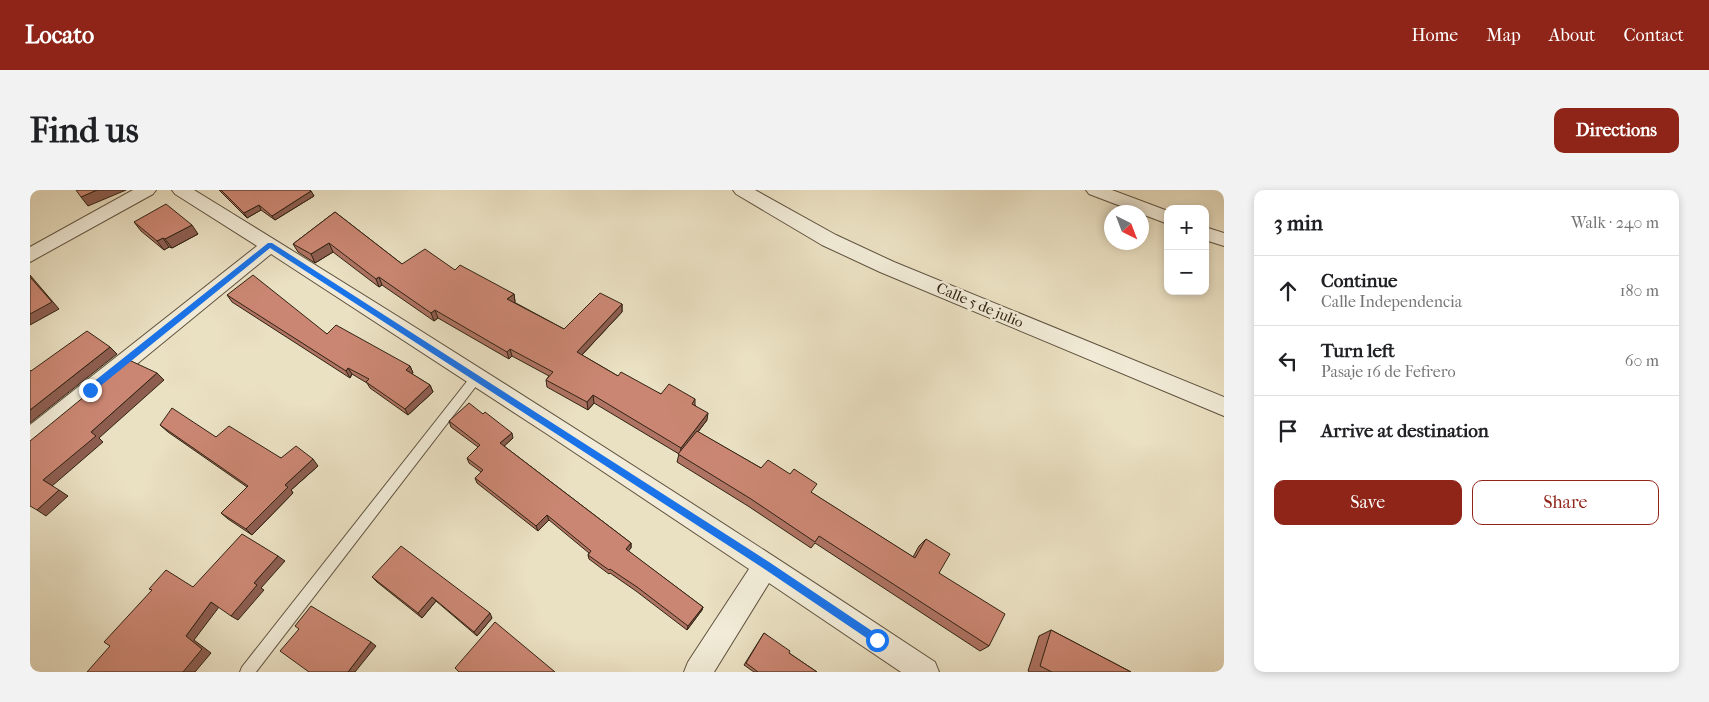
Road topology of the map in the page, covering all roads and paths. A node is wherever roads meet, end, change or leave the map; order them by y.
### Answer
1 (147, 190) edge
2 (181, 190) edge
3 (742, 190) edge
4 (1095, 190) edge
5 (1164, 216) edge
6 (1209, 234) edge
7 (1224, 240) edge
8 (270, 245) junction
9 (34, 248) edge
10 (476, 378) junction
11 (1224, 407) edge
12 (30, 438) edge
13 (766, 565) junction
14 (246, 672) edge
15 (698, 672) edge
16 (925, 672) edge

1 - 9 street
2 - 8 street
3 - 11 street, Calle 5 de julio
4 - 5 street
6 - 7 street
8 - 10 street
8 - 12 street
10 - 13 street
10 - 14 lane
13 - 15 street
13 - 16 street

